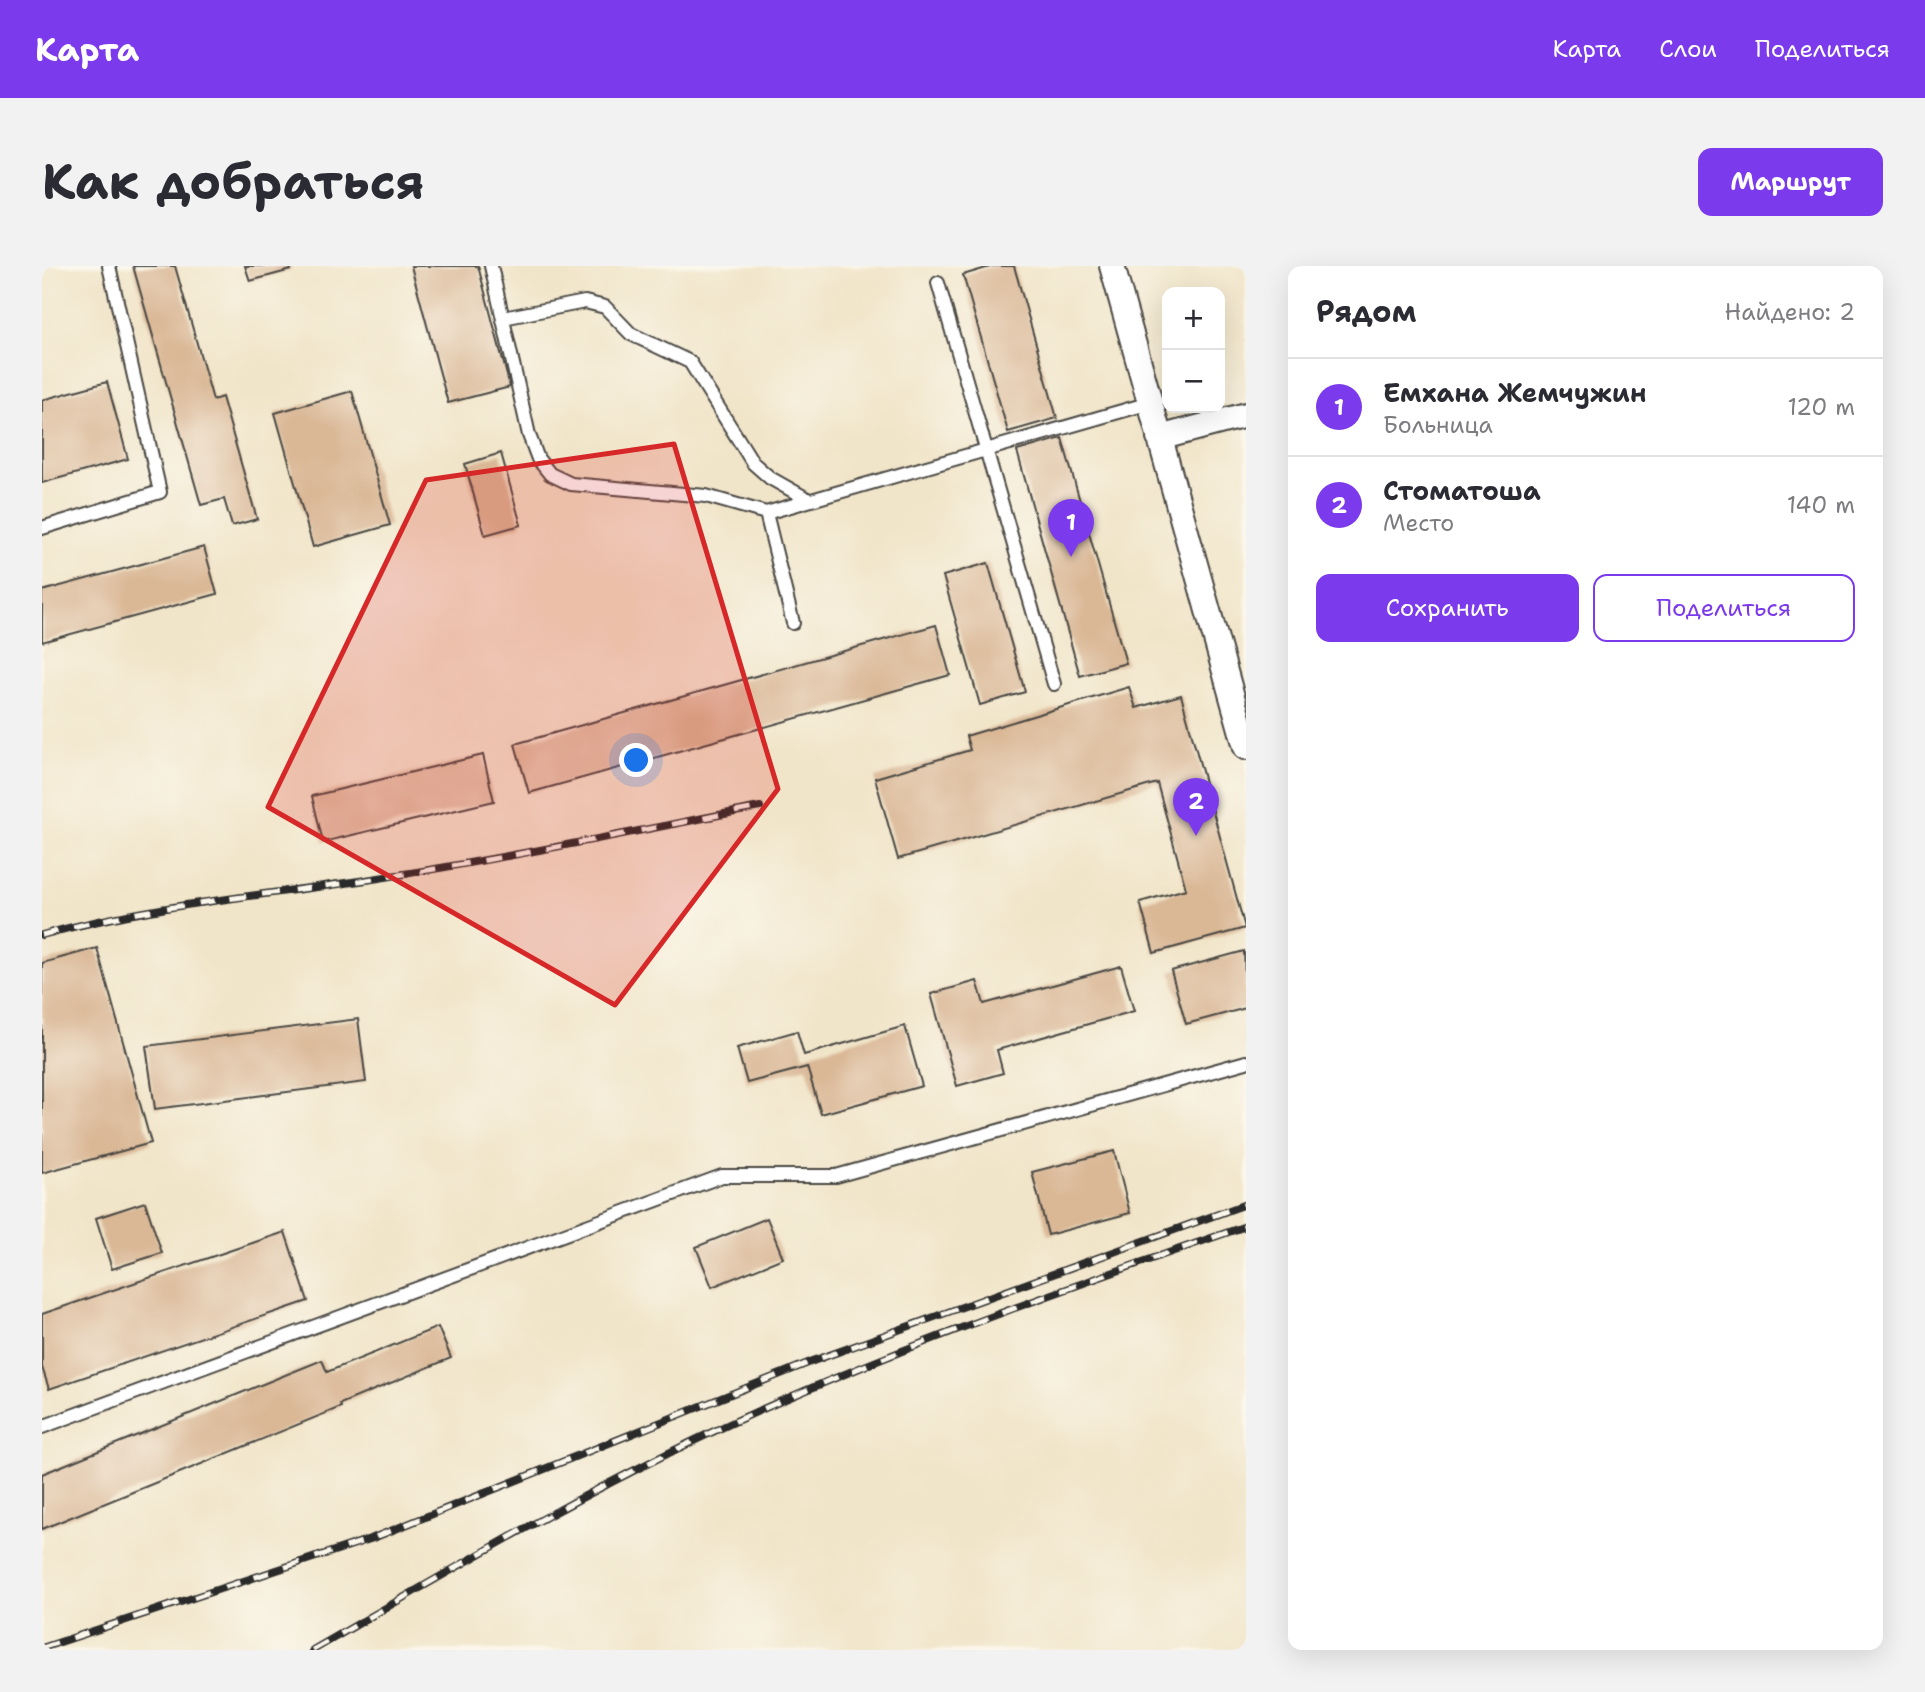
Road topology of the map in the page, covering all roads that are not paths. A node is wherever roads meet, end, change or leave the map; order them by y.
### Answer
1 (109, 266) edge
2 (491, 266) edge
3 (1112, 266) edge
4 (939, 283) dead end
5 (503, 318) junction
6 (1150, 403) junction
7 (1246, 415) edge
8 (1159, 438) junction
9 (986, 449) junction
10 (810, 500) junction
11 (766, 513) junction
12 (42, 528) edge
13 (793, 624) dead end
14 (1054, 684) dead end
15 (1246, 747) edge
16 (1246, 1062) edge
17 (42, 1427) edge

1 - 12 lane
2 - 5 lane
3 - 6 street
4 - 9 lane
5 - 10 lane
5 - 11 lane
6 - 8 street
6 - 9 lane
7 - 8 street
8 - 15 street
9 - 10 lane
9 - 14 lane
10 - 11 lane
11 - 13 lane
16 - 17 lane

